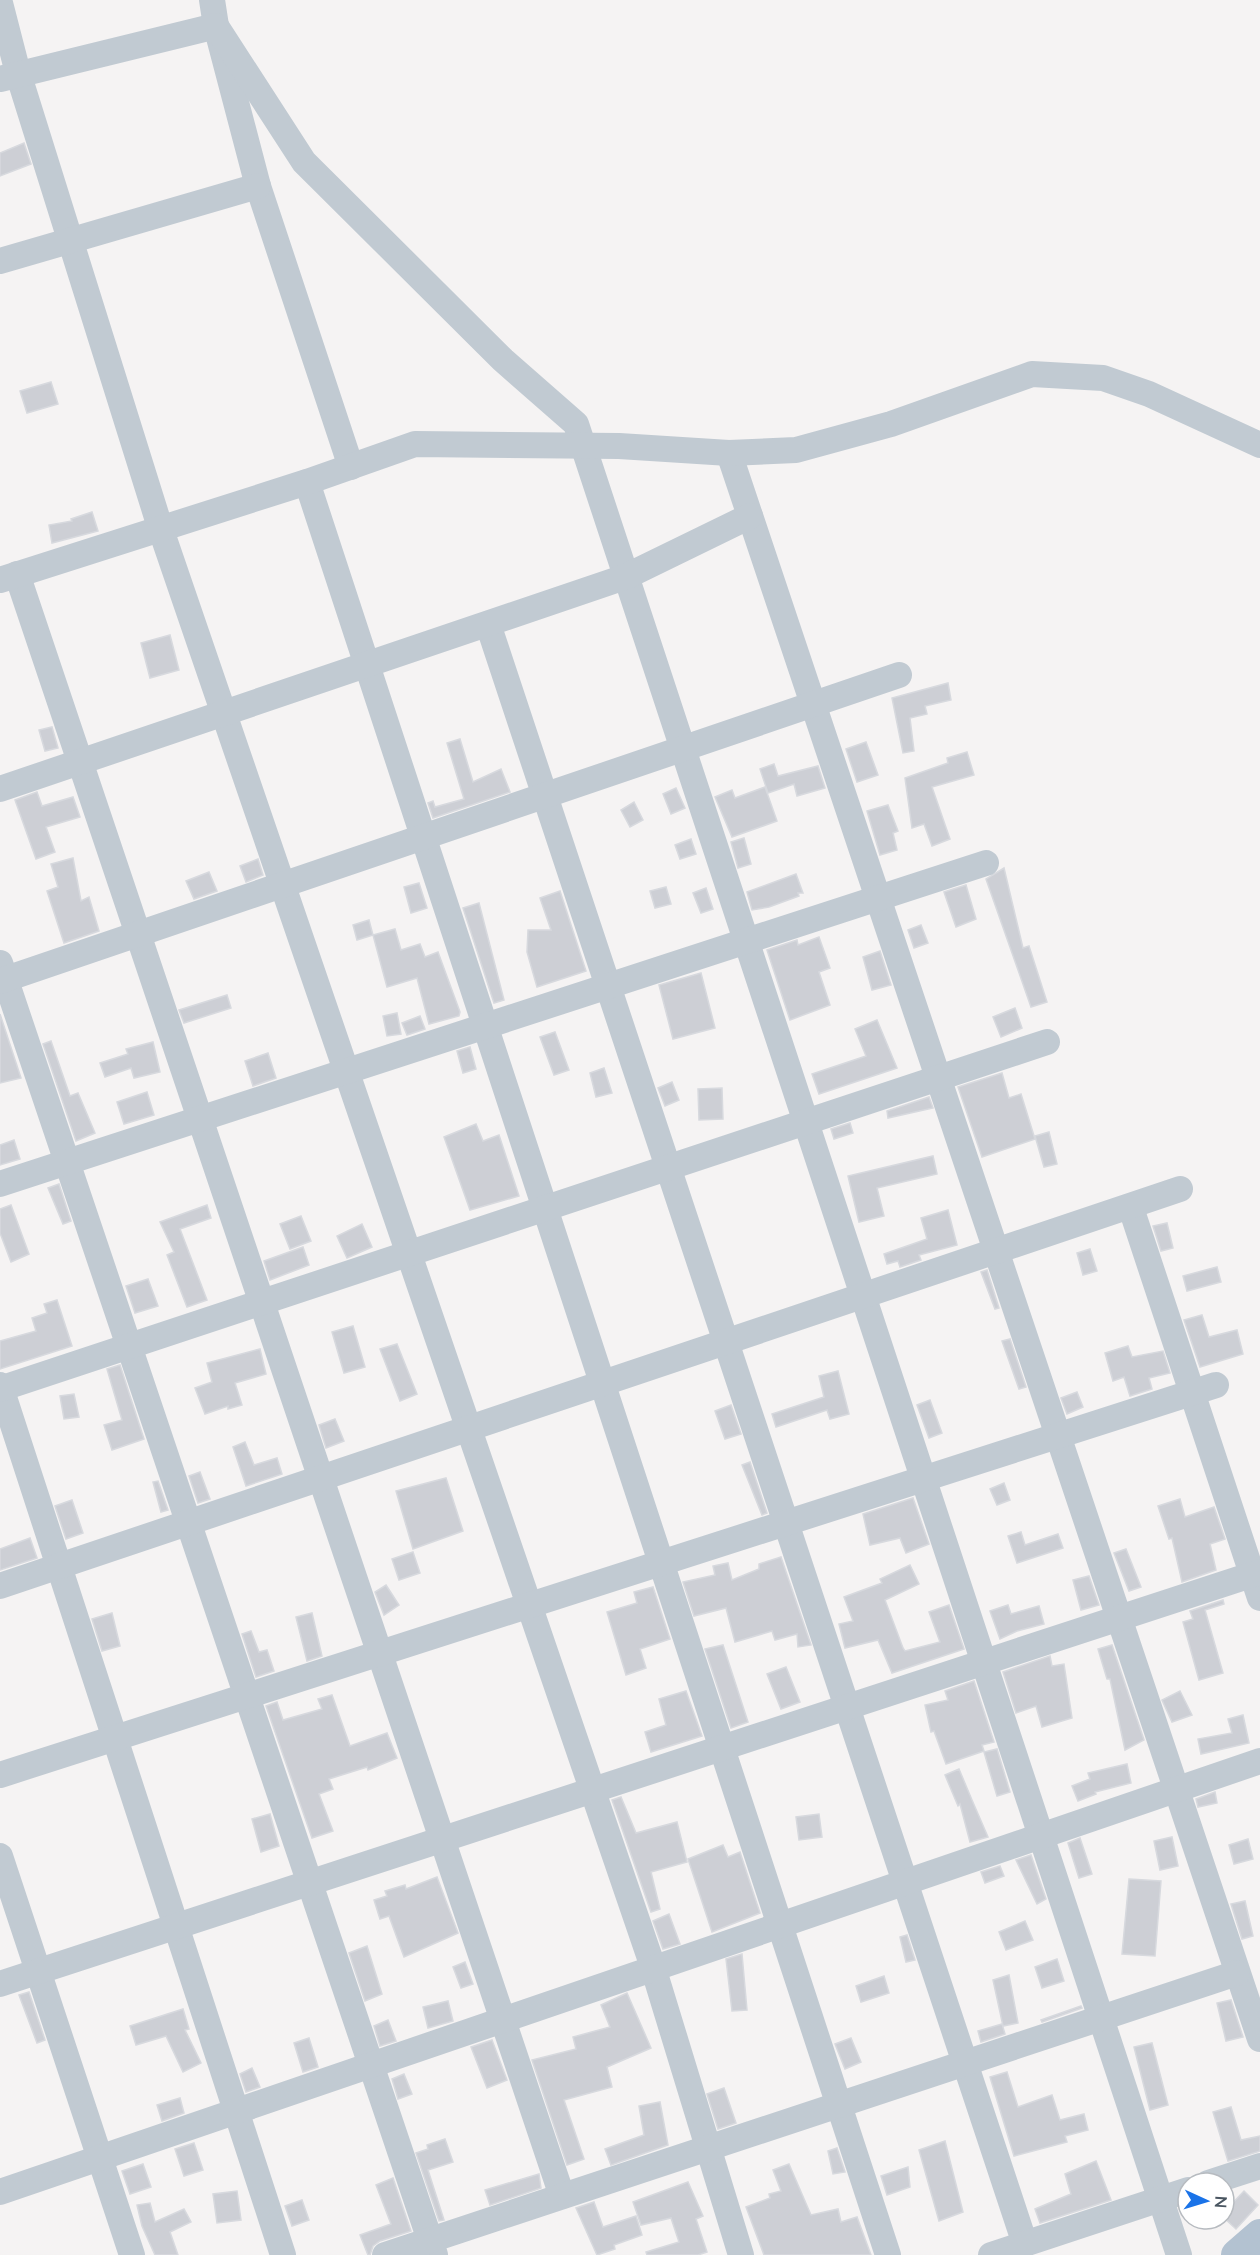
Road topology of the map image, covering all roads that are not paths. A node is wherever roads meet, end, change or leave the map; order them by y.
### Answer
1 (212, 0) edge
2 (0, 3) edge
3 (216, 26) junction
4 (9, 76) edge
5 (258, 186) junction
6 (71, 240) junction
7 (0, 261) edge
8 (583, 445) junction
9 (1260, 445) edge
10 (729, 453) junction
11 (351, 467) junction
12 (307, 482) junction
13 (750, 516) junction
14 (160, 527) junction
15 (9, 577) edge
16 (625, 577) junction
17 (488, 624) junction
18 (367, 665) junction
19 (899, 675) dead end
20 (813, 705) junction
21 (225, 712) junction
22 (682, 749) junction
23 (79, 762) junction
24 (0, 789) edge
25 (545, 795) junction
26 (423, 837) junction
27 (986, 863) dead end
28 (283, 885) junction
29 (878, 898) junction
30 (137, 934) junction
31 (746, 941) junction
32 (2, 974) edge
33 (608, 986) junction
34 (485, 1026) junction
35 (1047, 1042) dead end
36 (346, 1071) junction
37 (938, 1078) junction
38 (199, 1119) junction
39 (805, 1122) junction
40 (67, 1162) junction
41 (669, 1167) junction
42 (0, 1184) edge
43 (1180, 1189) dead end
44 (545, 1209) junction
45 (1133, 1214) dead end
46 (996, 1251) junction
47 (408, 1254) junction
48 (863, 1296) junction
49 (261, 1303) junction
50 (726, 1342) junction
51 (129, 1346) junction
52 (602, 1383) junction
53 (0, 1388) edge
54 (1204, 1389) junction
55 (468, 1428) junction
56 (1057, 1436) junction
57 (320, 1478) junction
58 (923, 1479) junction
59 (188, 1522) junction
60 (786, 1523) junction
61 (661, 1563) junction
62 (59, 1566) junction
63 (1257, 1582) edge
64 (0, 1586) edge
65 (529, 1605) junction
66 (1118, 1619) junction
67 (379, 1654) junction
68 (984, 1663) junction
69 (247, 1696) junction
70 (847, 1707) junction
71 (115, 1738) junction
72 (722, 1748) junction
73 (1260, 1761) edge
74 (0, 1775) edge
75 (1175, 1790) junction
76 (592, 1791) junction
77 (1041, 1836) junction
78 (442, 1840) junction
79 (0, 1856) edge
80 (906, 1882) junction
81 (310, 1883) junction
82 (780, 1925) junction
83 (177, 1927) junction
84 (654, 1968) junction
85 (38, 1972) junction
86 (1246, 1978) edge
87 (0, 1984) edge
88 (1101, 2018) junction
89 (502, 2020) junction
90 (1260, 2039) edge
91 (966, 2063) junction
92 (371, 2065) junction
93 (838, 2105) junction
94 (236, 2111) junction
95 (708, 2148) junction
96 (100, 2158) junction
97 (1260, 2166) edge
98 (1236, 2174) edge
99 (0, 2192) edge
100 (1176, 2194) edge
101 (562, 2196) junction
102 (1161, 2199) junction
103 (1260, 2235) edge
104 (1025, 2244) junction
105 (432, 2248) edge
106 (998, 2254) edge
107 (132, 2255) edge
108 (283, 2255) edge
109 (385, 2255) edge
110 (741, 2255) edge
111 (888, 2255) edge
112 (1179, 2255) edge
113 (1237, 2255) edge

1 - 3 street
2 - 4 street
3 - 4 street
3 - 5 street
3 - 8 street
4 - 6 street
5 - 6 street
5 - 11 street
6 - 7 street
6 - 14 street
8 - 10 street
8 - 11 street
8 - 16 street
9 - 10 street
10 - 13 street
11 - 12 street
12 - 14 street
12 - 18 street
13 - 16 street
13 - 20 street
14 - 15 street
14 - 21 street
15 - 23 street
16 - 17 street
16 - 22 street
17 - 18 street
17 - 25 street
18 - 21 street
18 - 26 street
19 - 20 street
20 - 22 street
20 - 29 street
21 - 23 street
21 - 28 street
22 - 25 street
22 - 31 street
23 - 24 street
23 - 30 street
25 - 26 street
25 - 33 street
26 - 28 street
26 - 34 street
27 - 29 street
28 - 30 street
28 - 36 street
29 - 31 street
29 - 37 street
30 - 32 street
30 - 38 street
31 - 33 street
31 - 39 street
32 - 40 street
33 - 34 street
33 - 41 street
34 - 36 street
34 - 44 street
35 - 37 street
36 - 38 street
36 - 47 street
37 - 39 street
37 - 46 street
38 - 40 street
38 - 49 street
39 - 41 street
39 - 48 street
40 - 42 street
40 - 51 street
41 - 44 street
41 - 50 street
43 - 46 street
44 - 47 street
44 - 52 street
45 - 54 street
46 - 48 street
46 - 56 street
47 - 49 street
47 - 55 street
48 - 50 street
48 - 58 street
49 - 51 street
49 - 57 street
50 - 52 street
50 - 60 street
51 - 53 street
51 - 59 street
52 - 55 street
52 - 61 street
53 - 62 street
54 - 56 street
54 - 63 street
55 - 57 street
55 - 65 street
56 - 58 street
56 - 66 street
57 - 59 street
57 - 67 street
58 - 60 street
58 - 68 street
59 - 62 street
59 - 69 street
60 - 61 street
60 - 70 street
61 - 65 street
61 - 72 street
62 - 64 street
62 - 71 street
63 - 66 street
65 - 67 street
65 - 76 street
66 - 68 street
66 - 75 street
67 - 69 street
67 - 78 street
68 - 70 street
68 - 77 street
69 - 71 street
69 - 81 street
70 - 72 street
70 - 80 street
71 - 74 street
71 - 83 street
72 - 76 street
72 - 82 street
73 - 75 street
75 - 77 street
75 - 86 street
76 - 78 street
76 - 84 street
77 - 80 street
77 - 88 street
78 - 81 street
78 - 89 street
79 - 85 street
80 - 82 street
80 - 91 street
81 - 83 street
81 - 92 street
82 - 84 street
82 - 93 street
83 - 85 street
83 - 94 street
84 - 89 street
84 - 95 street
85 - 87 street
85 - 96 street
86 - 88 street
86 - 90 street
88 - 91 street
88 - 102 street
89 - 92 street
89 - 101 street
91 - 93 street
91 - 104 street
92 - 94 street
92 - 105 street
93 - 95 street
93 - 111 street
94 - 96 street
94 - 108 street
95 - 101 street
95 - 110 street
96 - 99 street
96 - 107 street
97 - 98 street
100 - 102 street
101 - 105 street
102 - 104 street
102 - 112 street
103 - 113 main road
104 - 106 street
105 - 109 street

